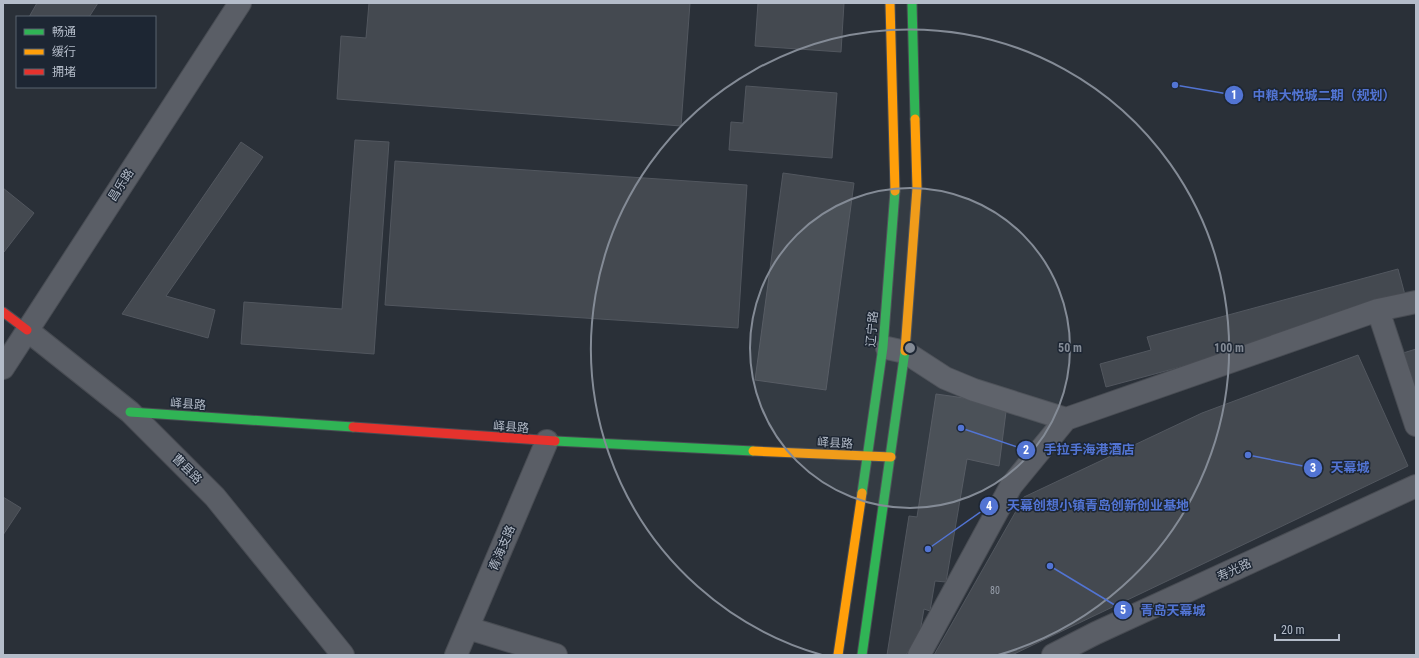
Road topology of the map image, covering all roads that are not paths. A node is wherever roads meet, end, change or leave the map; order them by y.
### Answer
1 (240, 3) edge
2 (890, 3) edge
3 (912, 3) edge
4 (1416, 302) edge
5 (1378, 310) junction
6 (3, 312) edge
7 (27, 330) junction
8 (883, 347) junction
9 (905, 352) junction
10 (3, 368) edge
11 (130, 412) junction
12 (1066, 419) junction
13 (1416, 425) edge
14 (547, 441) junction
15 (868, 457) junction
16 (891, 457) junction
17 (1416, 486) edge
18 (468, 628) junction
19 (343, 655) edge
20 (456, 655) edge
21 (556, 655) edge
22 (838, 655) edge
23 (862, 655) edge
24 (919, 655) edge
25 (1053, 655) edge

1 - 7 street, 昌乐路
2 - 8 main road, 辽宁路
3 - 9 main road
4 - 5 street
5 - 12 street
5 - 13 street
6 - 7 main road, 曹县路
7 - 10 street, 昌乐路
7 - 11 street, 曹县路
8 - 9 street
8 - 15 main road, 辽宁路
9 - 12 street
9 - 16 main road
11 - 14 main road, 峄县路
11 - 19 street, 曹县路
12 - 24 street
14 - 15 main road, 峄县路
14 - 18 street, 青海支路
15 - 16 main road, 峄县路
15 - 22 main road, 辽宁路
16 - 23 main road
17 - 25 street, 寿光路
18 - 20 street, 青海支路
18 - 21 street

